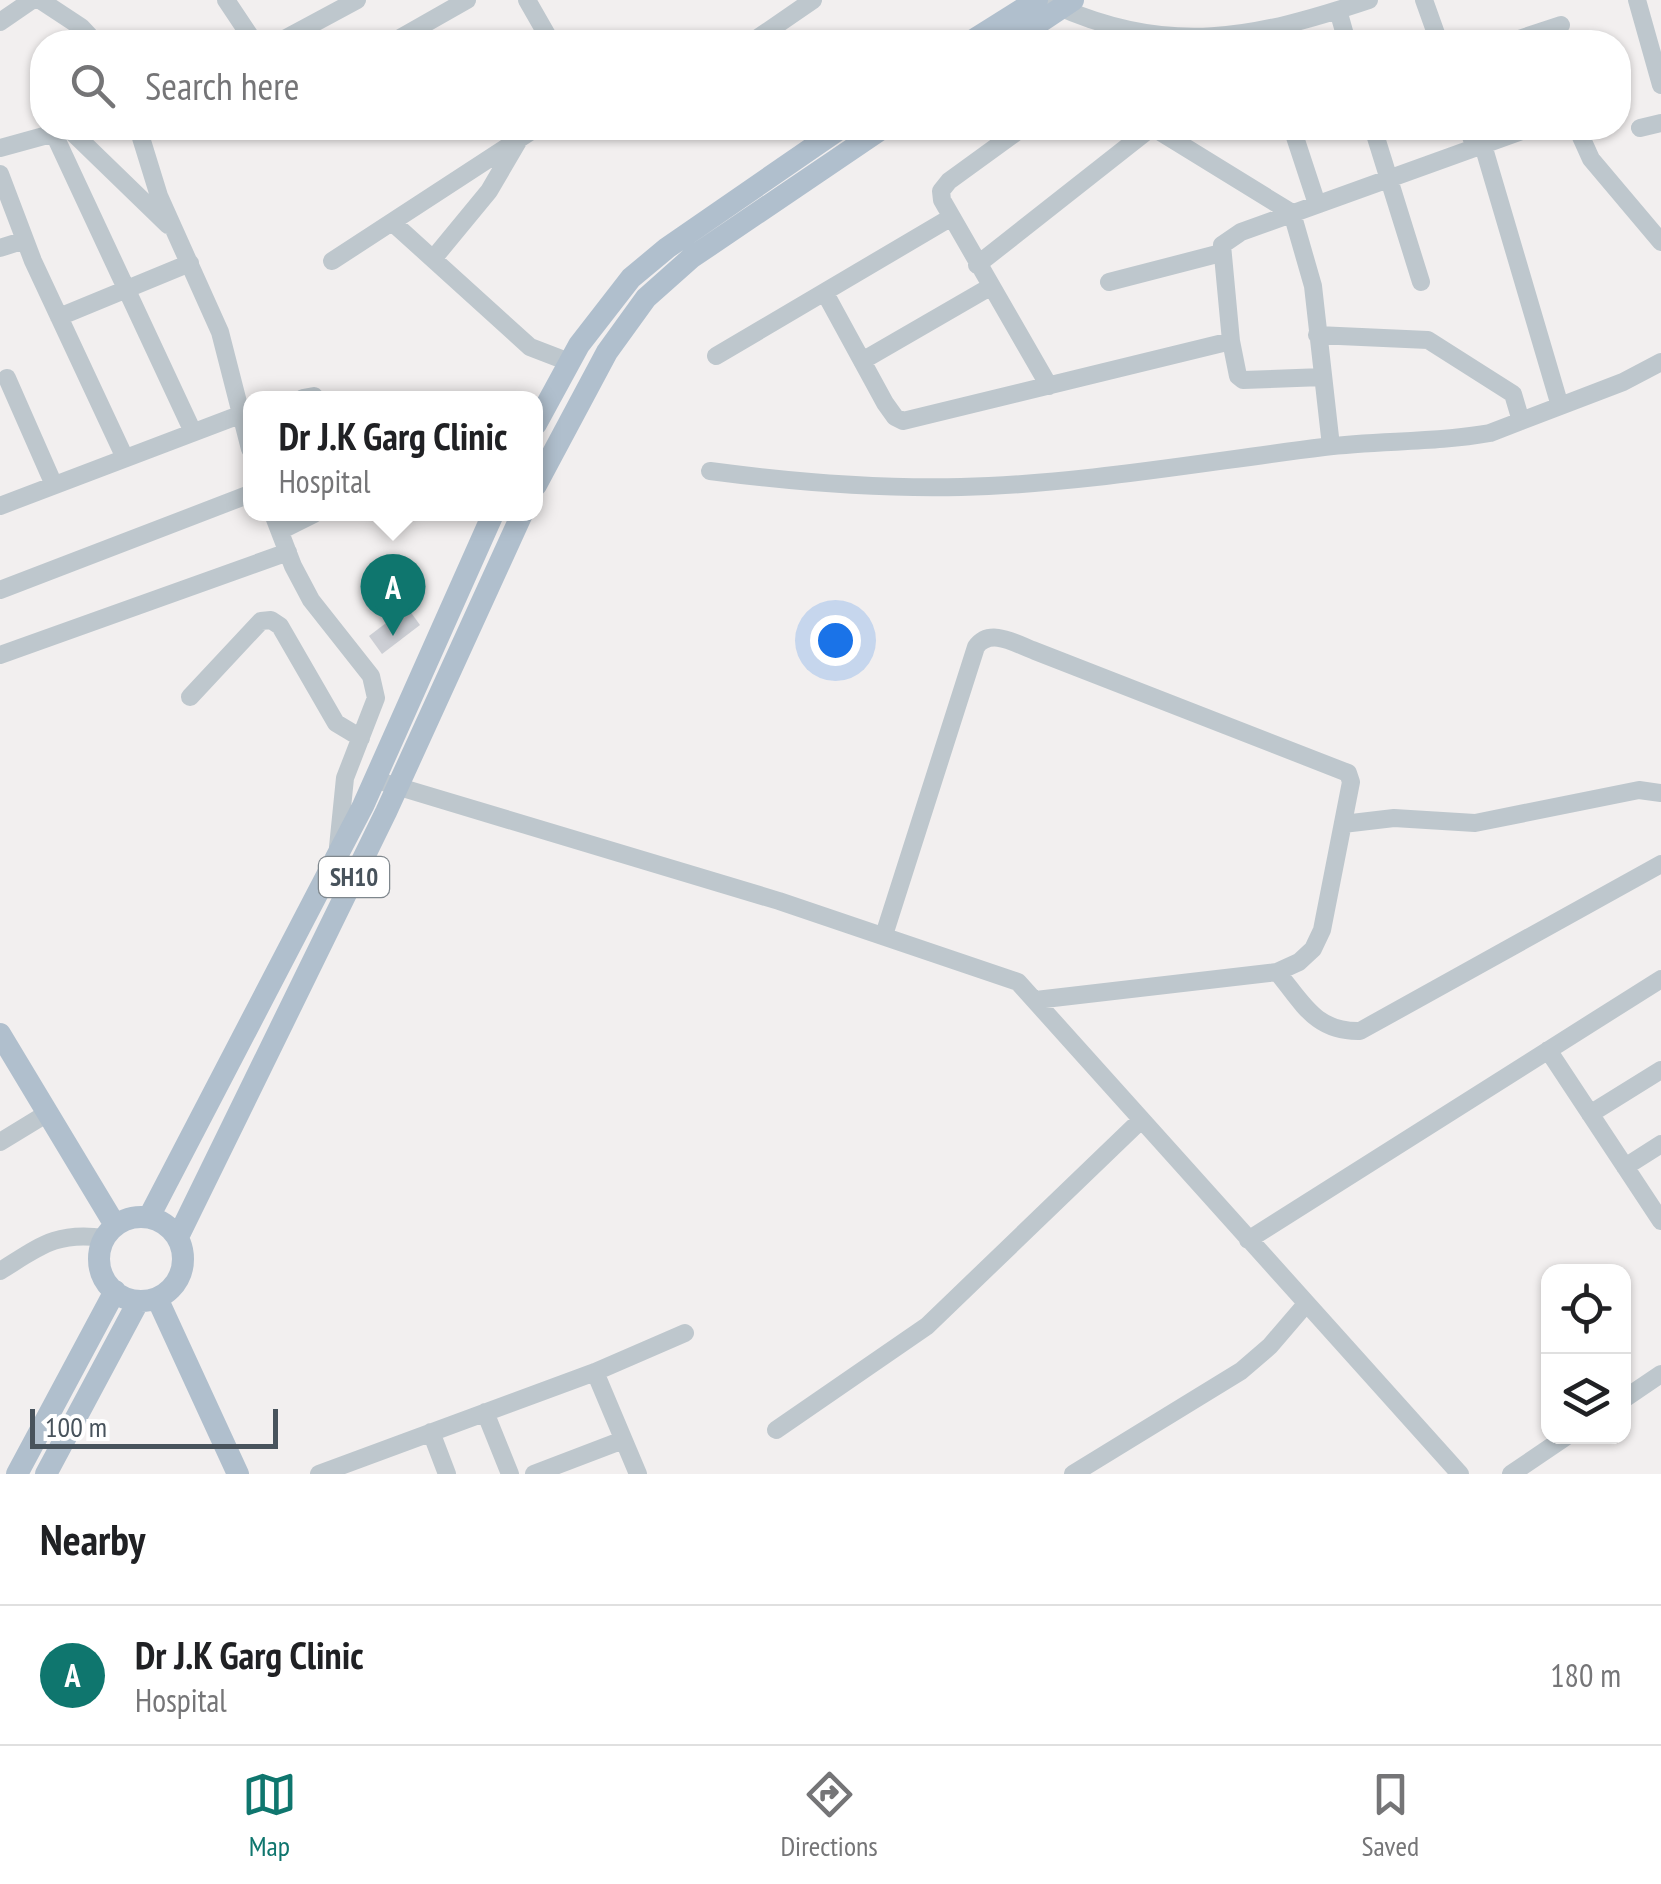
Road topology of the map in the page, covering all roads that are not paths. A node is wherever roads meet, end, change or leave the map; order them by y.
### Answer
1 (36, 0) edge
2 (226, 0) edge
3 (357, 0) edge
4 (467, 0) edge
5 (527, 0) edge
6 (813, 0) edge
7 (1366, 0) edge
8 (1424, 0) edge
9 (1637, 0) edge
10 (1054, 2) edge
11 (1338, 10) junction
12 (0, 22) edge
13 (1561, 24) dead end
14 (84, 30) edge
15 (246, 30) edge
16 (301, 30) edge
17 (414, 30) edge
18 (544, 30) edge
19 (769, 30) edge
20 (995, 30) edge
21 (1023, 30) edge
22 (1114, 30) edge
23 (1282, 30) edge
24 (1344, 30) edge
25 (1435, 30) edge
26 (1544, 30) edge
27 (1657, 56) edge
28 (1661, 85) edge
29 (1661, 123) edge
30 (1640, 128) dead end
31 (30, 140) edge
32 (70, 140) edge
33 (77, 140) edge
34 (142, 140) edge
35 (516, 140) edge
36 (523, 140) edge
37 (824, 140) edge
38 (865, 140) edge
39 (1005, 140) edge
40 (1137, 140) edge
41 (1173, 140) edge
42 (1296, 140) edge
43 (1377, 140) edge
44 (1475, 140) edge
45 (1498, 140) edge
46 (1583, 140) edge
47 (1479, 147) junction
48 (0, 148) edge
49 (0, 174) edge
50 (1388, 179) junction
51 (1317, 204) junction
52 (1292, 213) junction
53 (950, 218) junction
54 (392, 222) junction
55 (176, 232) junction
56 (25, 240) junction
57 (1661, 242) edge
58 (0, 248) edge
59 (1222, 254) junction
60 (433, 259) junction
61 (332, 261) dead end
62 (190, 264) junction
63 (978, 265) junction
64 (1109, 282) dead end
65 (1421, 282) dead end
66 (990, 287) junction
67 (128, 288) junction
68 (824, 292) junction
69 (59, 316) junction
70 (1318, 335) junction
71 (1231, 341) junction
72 (716, 356) dead end
73 (862, 361) junction
74 (1661, 362) edge
75 (565, 368) junction
76 (1322, 377) junction
77 (7, 378) dead end
78 (1049, 386) junction
79 (243, 403) edge
80 (1560, 406) junction
81 (543, 410) edge
82 (243, 413) edge
83 (1520, 421) junction
84 (193, 432) junction
85 (1331, 446) junction
86 (124, 458) junction
87 (543, 470) edge
88 (710, 472) dead end
89 (54, 486) junction
90 (243, 497) edge
91 (0, 506) edge
92 (490, 521) edge
93 (518, 521) edge
94 (277, 522) edge
95 (288, 552) junction
96 (0, 590) edge
97 (0, 656) edge
98 (190, 697) dead end
99 (361, 738) junction
100 (386, 784) junction
101 (1661, 792) edge
102 (1344, 824) junction
103 (337, 857) junction
104 (1661, 864) edge
105 (884, 935) junction
106 (1276, 972) junction
107 (1661, 979) edge
108 (1036, 1000) junction
109 (0, 1034) edge
110 (1548, 1050) junction
111 (1661, 1070) edge
112 (46, 1114) junction
113 (1590, 1114) junction
114 (1142, 1120) junction
115 (0, 1142) edge
116 (1661, 1144) edge
117 (1625, 1167) junction
118 (149, 1216) junction
119 (1660, 1217) edge
120 (110, 1232) junction
121 (178, 1236) junction
122 (1248, 1240) junction
123 (2, 1266) edge
124 (115, 1292) junction
125 (148, 1300) junction
126 (1306, 1304) junction
127 (685, 1334) dead end
128 (595, 1372) junction
129 (1661, 1374) edge
130 (1631, 1394) edge
131 (485, 1412) junction
132 (776, 1430) dead end
133 (431, 1432) junction
134 (623, 1440) junction
135 (1555, 1444) edge
136 (18, 1474) edge
137 (46, 1474) edge
138 (238, 1474) edge
139 (318, 1474) edge
140 (447, 1474) edge
141 (510, 1474) edge
142 (534, 1474) edge
143 (638, 1474) edge
144 (1072, 1474) edge
145 (1460, 1474) edge
146 (1510, 1474) edge

1 - 12 street
1 - 14 street
2 - 15 street
3 - 16 street
4 - 17 street
5 - 18 street
6 - 19 street
7 - 11 street
8 - 25 street
9 - 27 street
10 - 20 main road
10 - 21 main road
10 - 22 street
11 - 23 street
11 - 24 street
13 - 26 street
27 - 28 street
29 - 30 street
31 - 48 street
32 - 67 street
33 - 55 street
34 - 55 street
35 - 54 street
36 - 60 street
37 - 75 main road
38 - 87 main road
39 - 53 street
40 - 63 street
41 - 52 street
42 - 51 street
43 - 50 street
44 - 47 street
45 - 47 street
46 - 57 street
47 - 50 street
47 - 80 street
49 - 56 street
50 - 51 street
50 - 65 street
51 - 52 street
52 - 59 street
52 - 70 street
53 - 63 street
53 - 68 street
54 - 60 street
54 - 61 street
55 - 62 street
56 - 58 street
56 - 69 street
59 - 64 street
59 - 71 street
60 - 75 street
62 - 67 street
62 - 79 street
63 - 66 street
66 - 73 street
66 - 78 street
67 - 69 street
67 - 84 street
68 - 72 street
68 - 73 street
69 - 86 street
70 - 76 street
70 - 83 street
71 - 76 street
71 - 78 street
73 - 78 street
74 - 80 street
75 - 81 main road
76 - 85 street
77 - 89 street
80 - 83 street
82 - 84 street
83 - 85 street
84 - 86 street
85 - 88 street
86 - 89 street
89 - 91 street
90 - 96 street
92 - 100 main road, SH10
93 - 100 main road, SH10
94 - 95 street
95 - 97 street
95 - 99 street
98 - 99 street
99 - 103 street
100 - 103 main road, SH10
100 - 105 street
100 - 121 main road, SH10
101 - 102 street
102 - 105 street
102 - 106 street
103 - 118 main road, SH10
104 - 106 street
105 - 108 street
106 - 108 street
107 - 110 street
108 - 114 street
109 - 112 main road
110 - 113 street
110 - 122 street
111 - 113 street
112 - 115 street
112 - 120 main road
113 - 117 street
114 - 122 street
114 - 132 street
116 - 117 street
117 - 119 street
118 - 120 main road
118 - 121 main road
120 - 123 street
120 - 124 main road
121 - 125 main road, SH10
122 - 126 street
124 - 125 main road
124 - 136 main road
125 - 137 main road
125 - 138 main road
126 - 144 street
126 - 145 street
127 - 128 street
128 - 131 street
128 - 134 street
129 - 130 street
131 - 133 street
131 - 141 street
133 - 139 street
133 - 140 street
134 - 142 street
134 - 143 street
135 - 146 street

